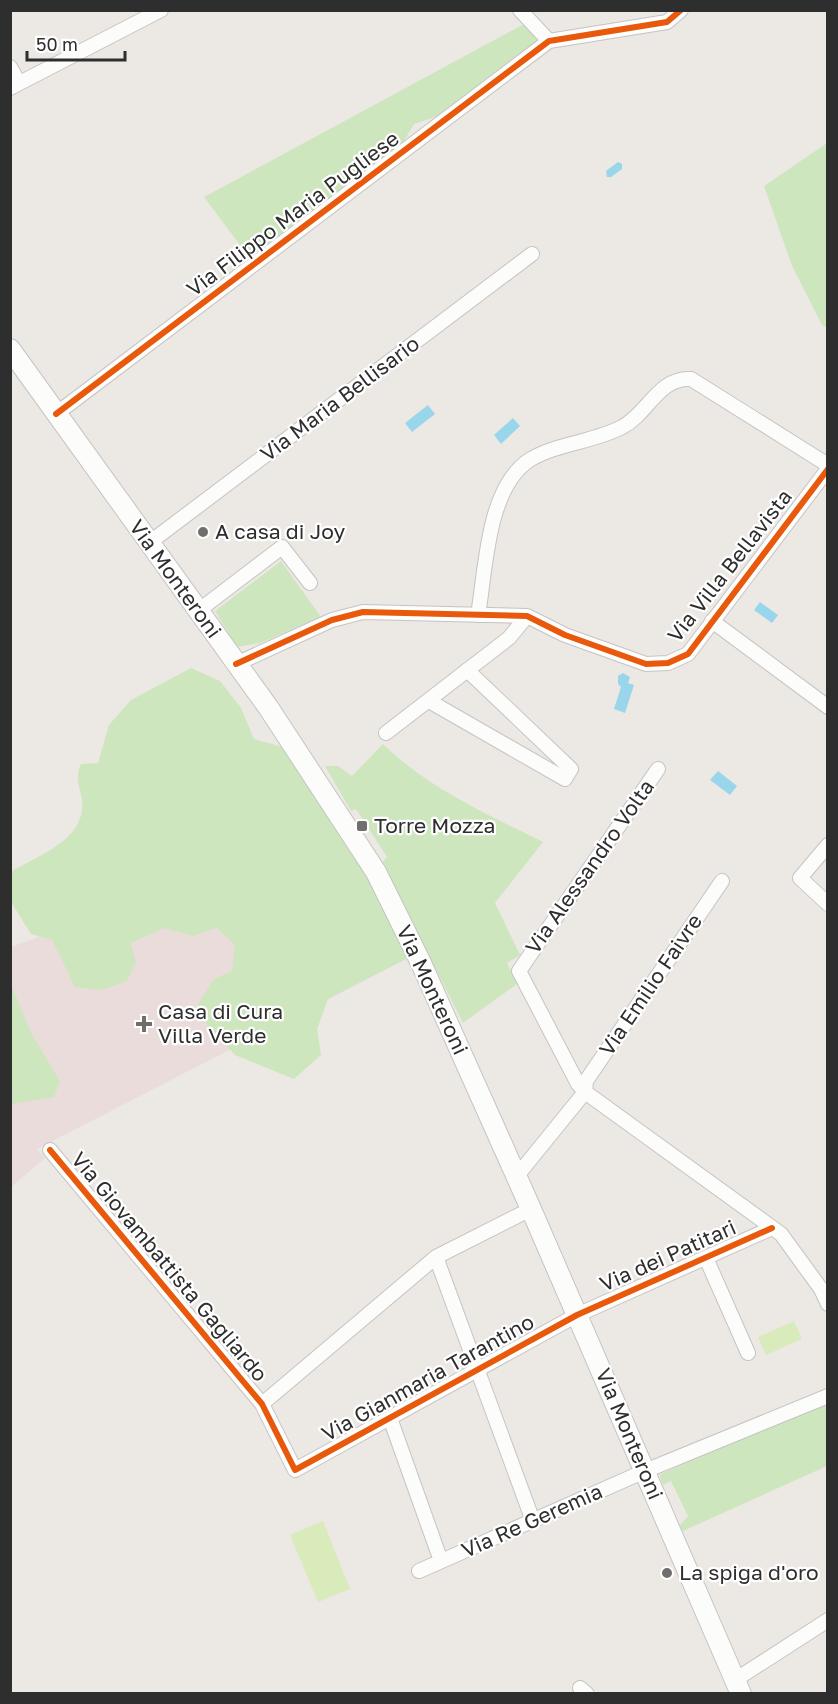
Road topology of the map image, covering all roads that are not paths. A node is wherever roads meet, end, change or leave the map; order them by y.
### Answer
1 (161, 10) edge
2 (520, 10) edge
3 (681, 10) edge
4 (549, 41) junction
5 (10, 67) edge
6 (15, 85) edge
7 (532, 255) dead end
8 (10, 350) edge
9 (56, 414) junction
10 (828, 467) edge
11 (822, 488) edge
12 (149, 543) junction
13 (310, 583) dead end
14 (198, 611) junction
15 (478, 615) junction
16 (527, 616) junction
17 (712, 621) junction
18 (236, 664) junction
19 (467, 670) junction
20 (429, 701) junction
21 (828, 707) edge
22 (386, 733) dead end
23 (658, 769) dead end
24 (828, 845) edge
25 (722, 881) dead end
26 (828, 904) edge
27 (585, 1092) junction
28 (50, 1150) dead end
29 (516, 1177) junction
30 (531, 1209) junction
31 (772, 1228) junction
32 (436, 1257) junction
33 (706, 1258) junction
34 (824, 1286) edge
35 (828, 1304) edge
36 (577, 1315) junction
37 (748, 1353) dead end
38 (477, 1370) junction
39 (828, 1396) edge
40 (262, 1404) junction
41 (390, 1418) junction
42 (295, 1470) joint
43 (645, 1471) junction
44 (533, 1521) junction
45 (441, 1561) junction
46 (419, 1570) dead end
47 (828, 1620) edge
48 (736, 1689) edge

1 - 6 street
2 - 4 street
3 - 4 street
4 - 9 street, Via Filippo Maria Pugliese
5 - 6 street
7 - 12 street, Via Maria Bellisario
8 - 9 main road, Via Monteroni
9 - 12 main road, Via Monteroni
10 - 11 street, Via Villa Bellavista
10 - 15 street, Via Villa Bellavista
11 - 17 street, Via Villa Bellavista
12 - 14 main road, Via Monteroni
13 - 14 street
14 - 18 main road, Via Monteroni
15 - 16 street, Via Villa Bellavista
15 - 18 street, Via Villa Bellavista
16 - 17 street, Via Villa Bellavista
16 - 19 street
17 - 21 street
18 - 29 main road, Via Monteroni
19 - 20 street
19 - 20 street
20 - 22 street
23 - 27 street, Via Alessandro Volta
24 - 26 street
25 - 27 street, Via Emilio Faivre
27 - 29 street, Via Emilio Faivre
27 - 31 street
28 - 40 street, Via Giovambattista Gagliardo
29 - 30 main road, Via Monteroni
30 - 32 street
30 - 36 main road, Via Monteroni
31 - 33 street, Via dei Patitari
31 - 34 street
32 - 38 street
32 - 40 street
33 - 36 street, Via dei Patitari
33 - 37 street
34 - 35 street
36 - 38 street, Via Gianmaria Tarantino
36 - 43 main road, Via Monteroni
38 - 41 street, Via Gianmaria Tarantino
38 - 44 street
39 - 43 street, Via Re Geremia
40 - 42 street, Via Giovambattista Gagliardo
41 - 42 street, Via Gianmaria Tarantino
41 - 45 street
43 - 44 street, Via Re Geremia
43 - 48 main road, Via Monteroni
44 - 45 street, Via Re Geremia
45 - 46 street, Via Re Geremia
47 - 48 street

